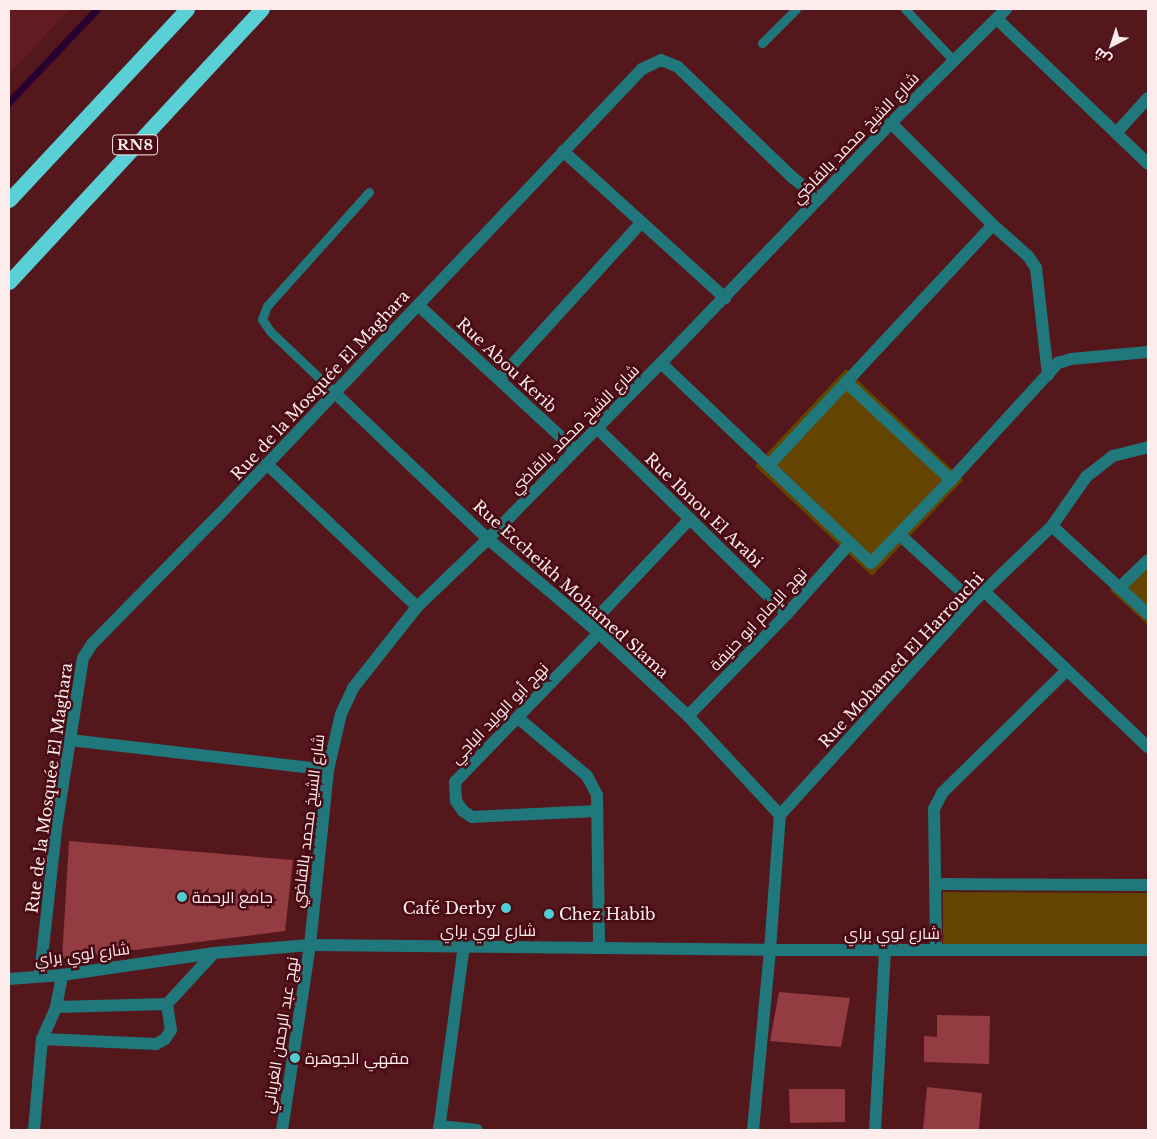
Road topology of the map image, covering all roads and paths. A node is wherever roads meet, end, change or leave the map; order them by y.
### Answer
1 (187, 9) edge
2 (262, 9) edge
3 (796, 9) edge
4 (905, 9) edge
5 (1006, 9) edge
6 (997, 19) junction
7 (762, 44) dead end
8 (954, 60) junction
9 (1148, 98) edge
10 (891, 123) junction
11 (1116, 133) junction
12 (562, 151) junction
13 (1148, 164) edge
14 (369, 192) dead end
15 (819, 198) junction
16 (9, 200) edge
17 (641, 223) junction
18 (993, 225) junction
19 (9, 282) edge
20 (725, 298) junction
21 (418, 305) junction
22 (1148, 352) edge
23 (661, 363) junction
24 (1048, 375) junction
25 (499, 379) junction
26 (846, 382) junction
27 (335, 393) junction
28 (597, 428) junction
29 (1148, 446) edge
30 (575, 450) junction
31 (267, 464) junction
32 (769, 465) junction
33 (951, 480) junction
34 (690, 519) junction
35 (1052, 526) junction
36 (899, 534) junction
37 (488, 539) junction
38 (850, 542) junction
39 (1148, 560) edge
40 (1119, 588) junction
41 (985, 592) junction
42 (973, 602) junction
43 (417, 607) junction
44 (788, 614) junction
45 (1148, 614) edge
46 (594, 629) junction
47 (1067, 670) junction
48 (688, 716) junction
49 (518, 718) junction
50 (70, 740) junction
51 (1148, 747) edge
52 (328, 770) junction
53 (597, 811) junction
54 (780, 815) junction
55 (935, 884) junction
56 (1148, 885) edge
57 (310, 945) junction
58 (464, 946) junction
59 (599, 947) junction
60 (885, 949) junction
61 (936, 949) junction
62 (770, 950) junction
63 (1148, 950) edge
64 (214, 953) junction
65 (62, 974) junction
66 (40, 976) junction
67 (9, 979) edge
68 (167, 1004) junction
69 (56, 1007) junction
70 (42, 1039) junction
71 (439, 1128) edge
72 (34, 1130) edge
73 (282, 1130) edge
74 (477, 1130) edge
75 (753, 1130) edge
76 (875, 1130) edge

1 - 16 highway
2 - 19 highway, RN8
3 - 7 lane
4 - 8 lane
5 - 6 street, شارع الشيخ محمد بالقاضي
6 - 8 street, شارع الشيخ محمد بالقاضي
6 - 11 street
8 - 10 street, شارع الشيخ محمد بالقاضي
9 - 11 street
10 - 15 street, شارع الشيخ محمد بالقاضي
10 - 18 street
11 - 13 street
12 - 15 street, Rue de la Mosquée El Maghara
12 - 17 street
12 - 21 street, Rue de la Mosquée El Maghara
14 - 27 lane
15 - 20 street, شارع الشيخ محمد بالقاضي
17 - 20 street
17 - 25 street
18 - 24 street
18 - 26 street
20 - 23 street, شارع الشيخ محمد بالقاضي
21 - 25 street, Rue Abou Kerib
21 - 27 street, Rue de la Mosquée El Maghara
22 - 24 street
23 - 28 street, شارع الشيخ محمد بالقاضي
23 - 32 street
24 - 33 street
25 - 30 street, Rue Abou Kerib
26 - 32 street
26 - 33 street
27 - 31 street, Rue de la Mosquée El Maghara
27 - 37 street, Rue Eccheikh Mohamed Slama
28 - 30 street, شارع الشيخ محمد بالقاضي
28 - 34 street, Rue Ibnou El Arabi
29 - 35 street, Rue Mohamed El Harrouchi
30 - 37 street, شارع الشيخ محمد بالقاضي
31 - 43 street
31 - 50 street, Rue de la Mosquée El Maghara
32 - 38 street
33 - 36 street
34 - 44 street, Rue Ibnou El Arabi
34 - 46 street, نهج أبو الوليد الباجي
35 - 40 street
35 - 41 street, Rue Mohamed El Harrouchi
36 - 38 street
36 - 42 street
37 - 43 street, شارع الشيخ محمد بالقاضي
37 - 46 street, Rue Eccheikh Mohamed Slama
38 - 44 street, نهج الإمام ابو حنيفة
39 - 40 street
40 - 45 street
41 - 42 street, Rue Mohamed El Harrouchi
41 - 47 street
42 - 54 street, Rue Mohamed El Harrouchi
43 - 52 street, شارع الشيخ محمد بالقاضي
44 - 48 street, نهج الإمام ابو حنيفة
46 - 48 street, Rue Eccheikh Mohamed Slama
46 - 49 street, نهج أبو الوليد الباجي
47 - 51 street
47 - 55 street
48 - 54 street, Rue Eccheikh Mohamed Slama
49 - 53 street
49 - 53 street, نهج أبو الوليد الباجي
50 - 52 street
50 - 66 street, Rue de la Mosquée El Maghara
52 - 57 street, شارع الشيخ محمد بالقاضي
53 - 59 street
54 - 62 street
55 - 56 street
55 - 61 street
57 - 58 street, شارع لوي براي
57 - 64 street, شارع لوي براي
57 - 73 street, نهج عبد الرحمن الغرياني
58 - 59 street, شارع لوي براي
58 - 71 street
59 - 62 street, شارع لوي براي
60 - 61 street, شارع لوي براي
60 - 62 street, شارع لوي براي
60 - 76 street
61 - 63 street, شارع لوي براي
62 - 75 street
64 - 65 street, شارع لوي براي
64 - 68 street
65 - 66 street, شارع لوي براي
65 - 69 street
66 - 67 street, شارع لوي براي
68 - 69 street
68 - 70 street
69 - 70 street
70 - 72 street
71 - 74 street

